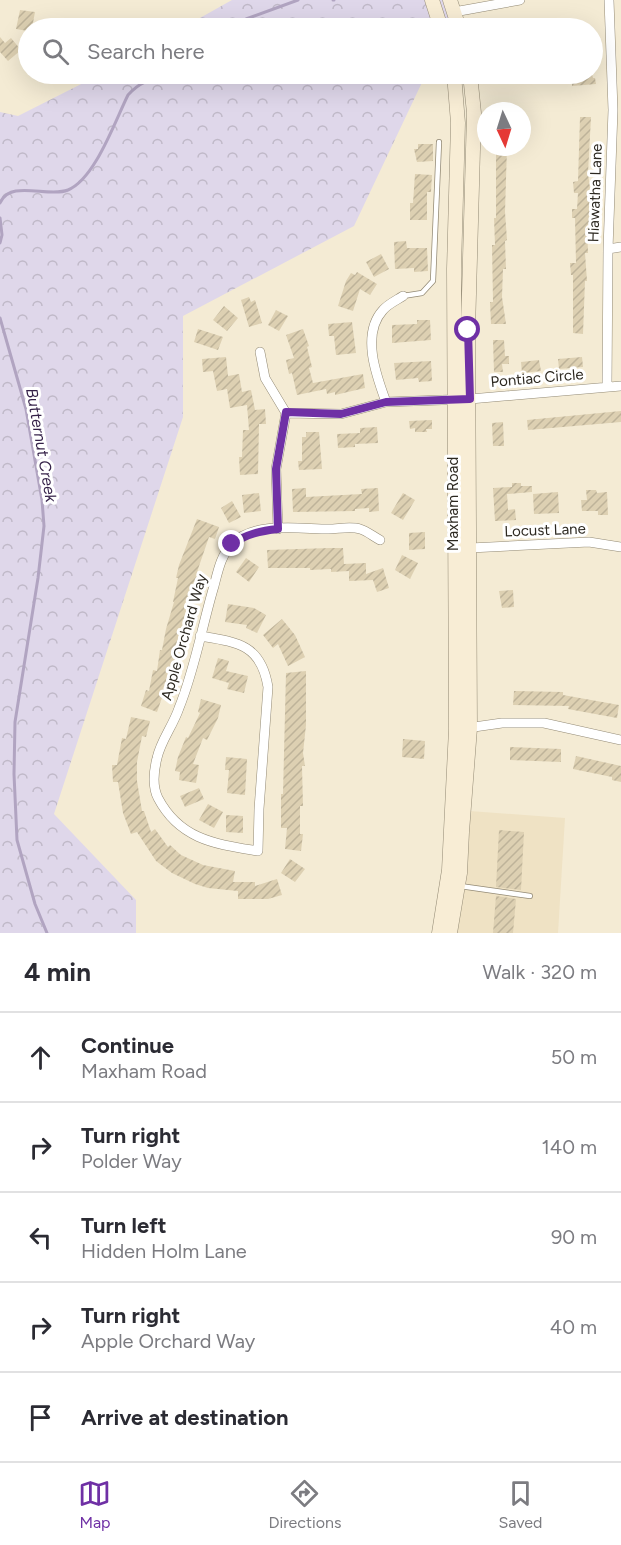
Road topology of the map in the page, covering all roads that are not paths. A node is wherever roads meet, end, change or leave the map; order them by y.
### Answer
1 (432, 0) edge
2 (520, 0) edge
3 (609, 0) edge
4 (452, 6) edge
5 (438, 18) edge
6 (455, 84) edge
7 (471, 84) edge
8 (617, 109) edge
9 (439, 142) dead end
10 (621, 247) edge
11 (608, 249) junction
12 (403, 296) joint
13 (260, 352) dead end
14 (621, 386) edge
15 (607, 387) junction
16 (463, 400) junction
17 (386, 402) junction
18 (286, 412) junction
19 (278, 529) junction
20 (380, 540) dead end
21 (621, 547) edge
22 (470, 548) junction
23 (200, 636) junction
24 (471, 728) junction
25 (456, 729) junction
26 (621, 740) edge
27 (458, 886) junction
28 (530, 896) dead end
29 (439, 933) edge
30 (450, 933) edge

1 - 5 main road
2 - 4 street
3 - 8 street, Hiawatha Lane
6 - 16 main road, Maxham Road
7 - 16 main road, Maxham Road
8 - 11 street, Hiawatha Lane
9 - 12 lane
10 - 11 street
11 - 15 street, Hiawatha Lane
12 - 17 street
13 - 18 street
14 - 15 street, Pontiac Circle
15 - 16 street, Pontiac Circle
16 - 17 street, Pontiac Circle
16 - 22 main road, Maxham Road
16 - 25 main road, Maxham Road
17 - 18 street, Pontiac Circle
18 - 19 street
19 - 20 street, Apple Orchard Way
19 - 23 street, Apple Orchard Way
21 - 22 street, Locust Lane
22 - 24 main road, Maxham Road
23 - 23 street, Apple Orchard Way
24 - 25 street
24 - 26 street
24 - 27 main road, Maxham Road
25 - 29 main road, Maxham Road
27 - 28 lane
27 - 30 main road, Maxham Road

